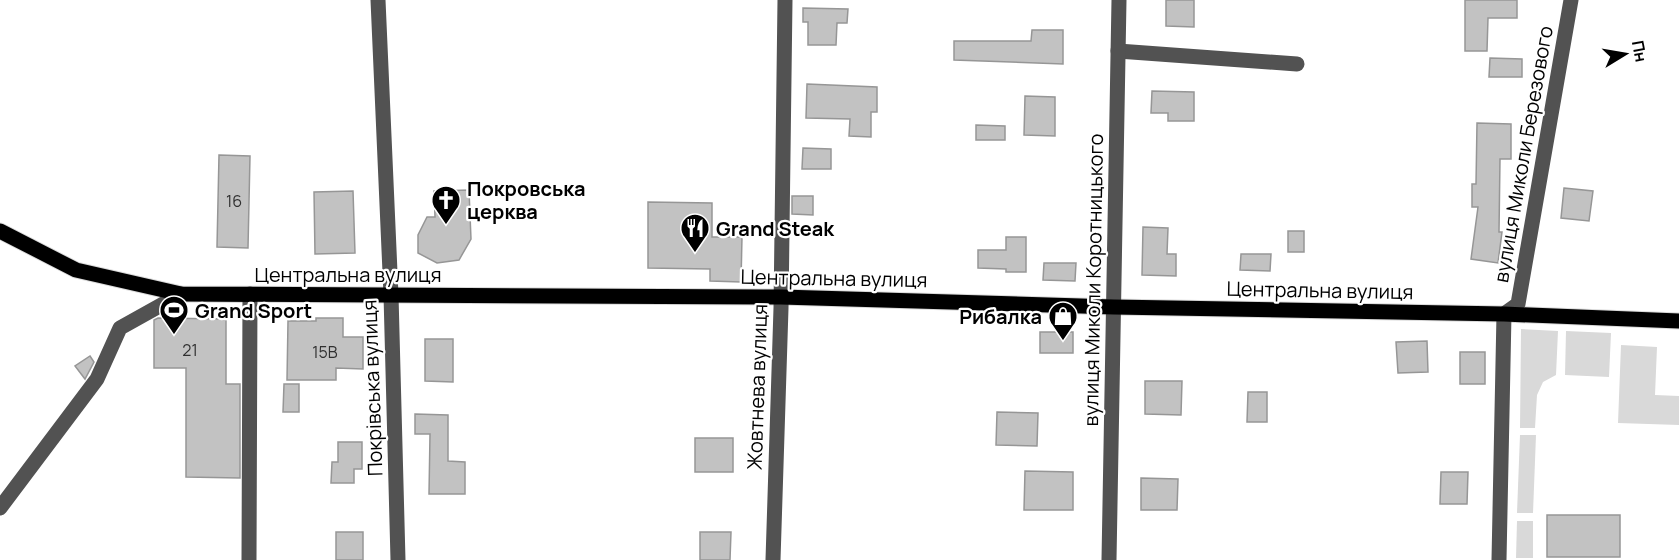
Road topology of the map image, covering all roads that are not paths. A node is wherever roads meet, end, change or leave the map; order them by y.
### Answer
1 (378, 0) edge
2 (785, 0) edge
3 (1119, 0) edge
4 (1571, 0) edge
5 (1118, 51) junction
6 (1297, 64) dead end
7 (0, 231) edge
8 (181, 294) junction
9 (250, 294) junction
10 (391, 295) junction
11 (781, 297) junction
12 (1113, 307) junction
13 (1504, 314) junction
14 (1679, 321) edge
15 (0, 508) edge
16 (249, 560) edge
17 (398, 560) edge
18 (773, 560) edge
19 (1109, 560) edge
20 (1499, 560) edge

1 - 10 street, Покрівська вулиця
2 - 11 street, Жовтнева вулиця
3 - 5 street, вулиця Миколи Коротницького
4 - 13 street, вулиця Миколи Березового
5 - 6 street
5 - 12 street, вулиця Миколи Коротницького
7 - 8 main road, Центральна вулиця
8 - 9 main road, Центральна вулиця
8 - 15 street
9 - 10 main road, Центральна вулиця
9 - 16 street
10 - 11 main road, Центральна вулиця
10 - 17 street, Покрівська вулиця
11 - 12 main road, Центральна вулиця
11 - 18 street, Жовтнева вулиця
12 - 13 main road, Центральна вулиця
12 - 19 street, вулиця Миколи Коротницького
13 - 14 main road, Центральна вулиця
13 - 20 street

